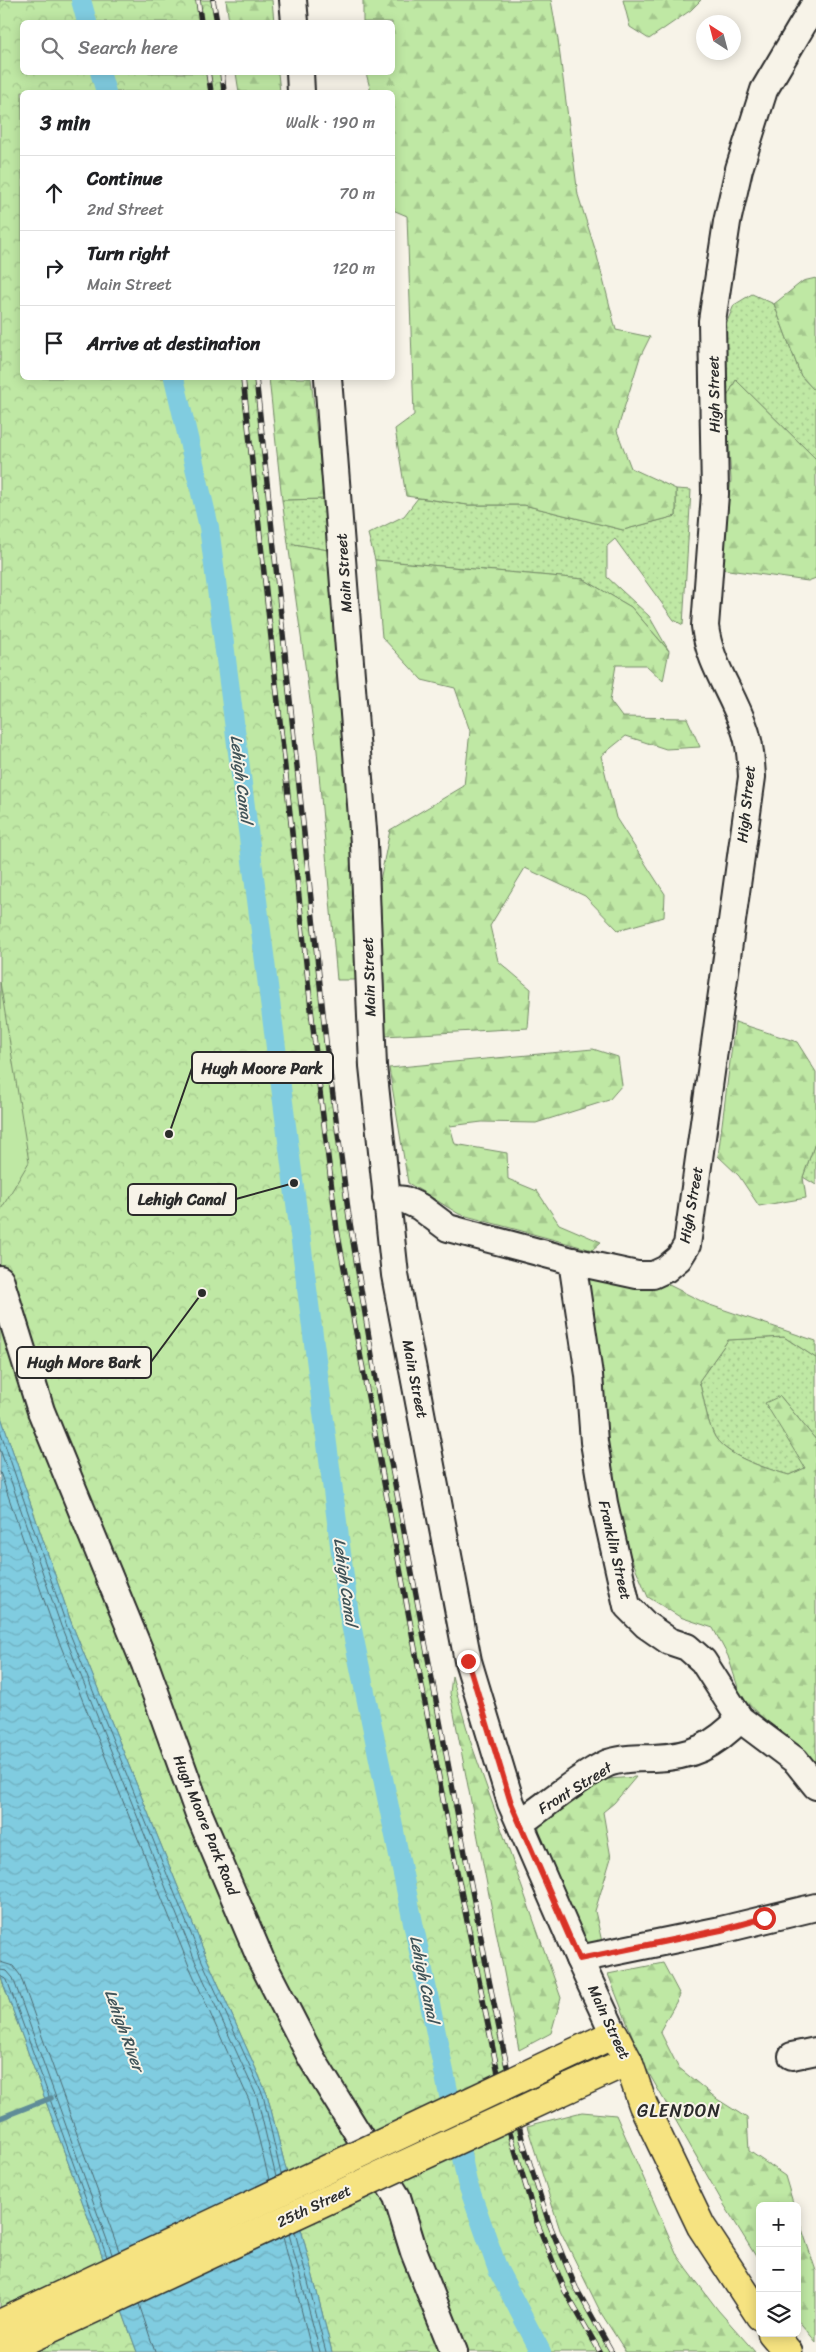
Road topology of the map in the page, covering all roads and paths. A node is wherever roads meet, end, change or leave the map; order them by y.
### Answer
1 (293, 0) edge
2 (816, 2) edge
3 (295, 20) edge
4 (300, 75) edge
5 (302, 90) edge
6 (328, 380) edge
7 (386, 1198) junction
8 (572, 1261) junction
9 (0, 1279) edge
10 (740, 1719) junction
11 (816, 1786) edge
12 (520, 1824) junction
13 (816, 1907) edge
14 (579, 1959) junction
15 (614, 2034) junction
16 (628, 2061) junction
17 (756, 2310) edge
18 (0, 2324) edge
19 (775, 2337) edge
20 (0, 2352) edge
21 (454, 2352) edge
22 (788, 2352) edge

1 - 3 street
2 - 8 street, High Street
4 - 5 street
6 - 7 street, Main Street
7 - 8 street, High Street
7 - 12 street, Main Street
8 - 10 street, Franklin Street
9 - 21 street, Hugh Moore Park Road
10 - 11 street, Franklin Street
10 - 12 street, Front Street
12 - 14 street, Main Street
13 - 14 street
14 - 15 street, Main Street
15 - 16 main road, Main Street
15 - 18 main road, 25th Street, bridge
16 - 17 main road, Main Street
16 - 20 main road, 25th Street, bridge
19 - 22 main road

